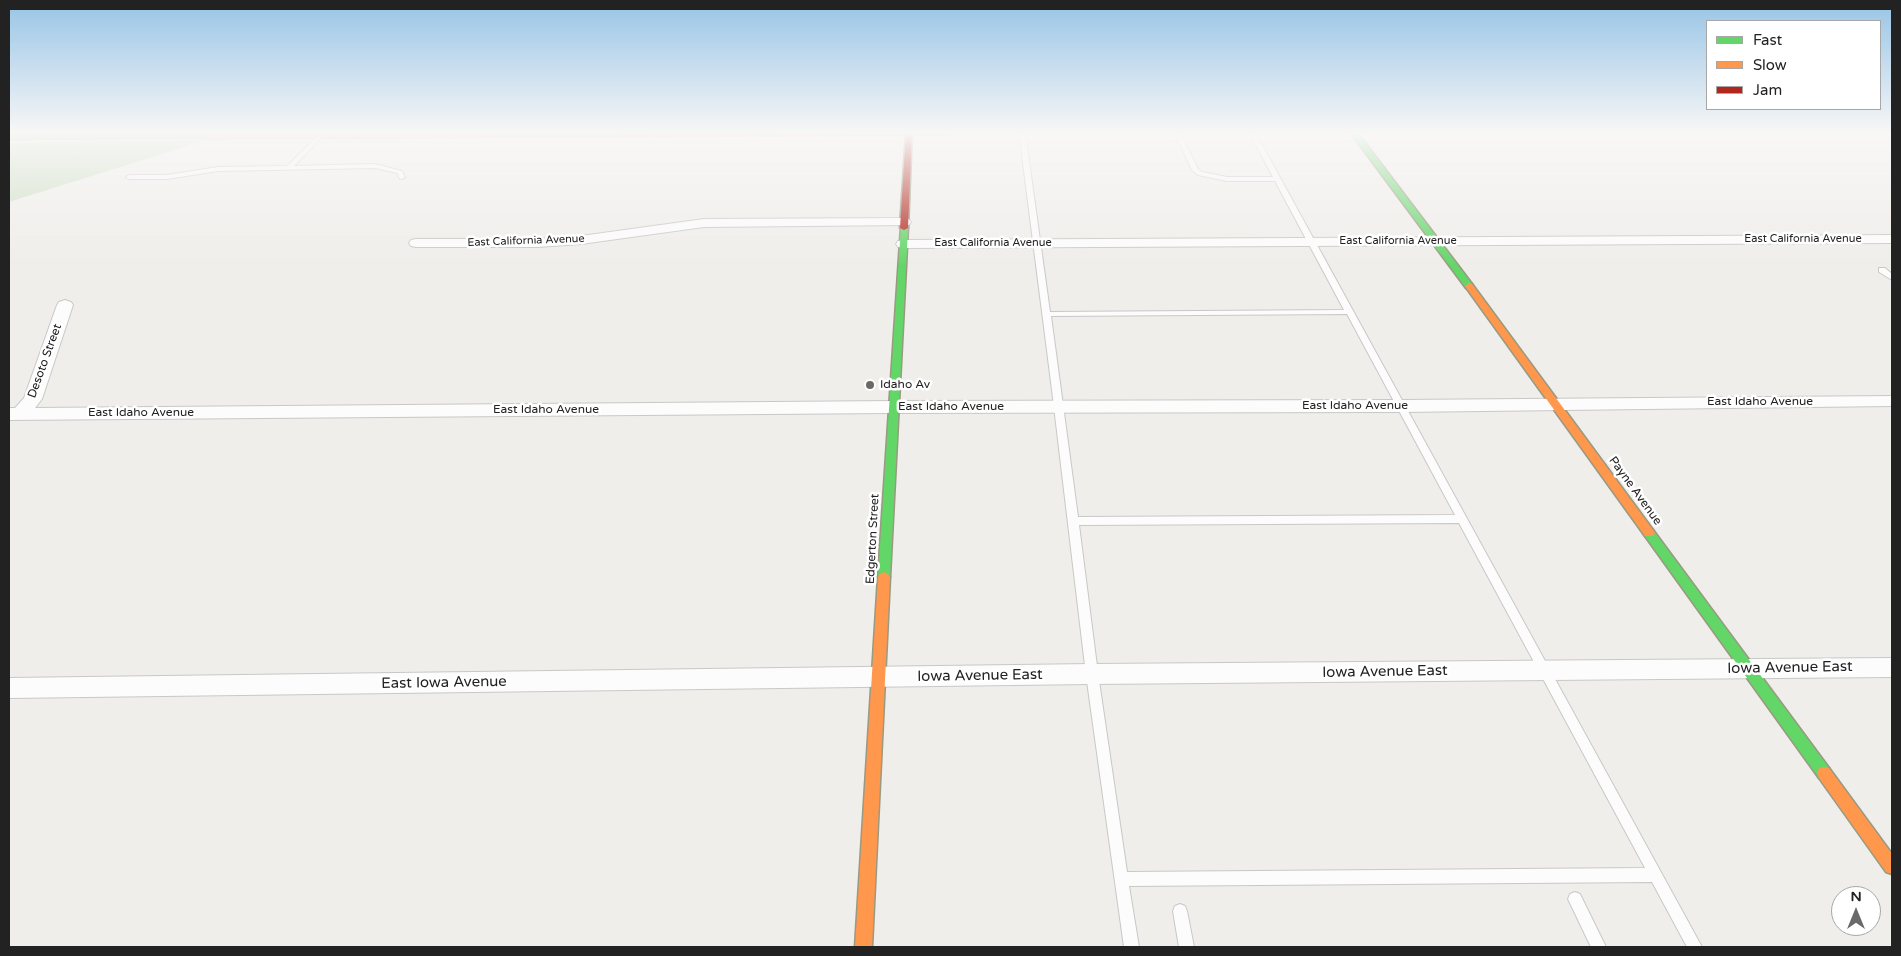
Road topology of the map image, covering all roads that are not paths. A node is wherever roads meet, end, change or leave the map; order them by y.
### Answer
1 (152, 177) edge
2 (169, 177) edge
3 (906, 177) edge
4 (1028, 177) edge
5 (1214, 177) edge
6 (1387, 177) edge
7 (1278, 179) joint
8 (904, 222) junction
9 (1892, 239) edge
10 (1435, 240) junction
11 (1313, 241) junction
12 (416, 243) dead end
13 (1036, 243) junction
14 (903, 244) junction
15 (1882, 270) dead end
16 (1892, 278) edge
17 (65, 305) dead end
18 (1351, 312) junction
19 (1046, 314) junction
20 (1892, 401) edge
21 (1554, 404) junction
22 (1401, 406) junction
23 (894, 407) junction
24 (1059, 407) junction
25 (14, 414) edge
26 (1462, 519) junction
27 (1073, 521) junction
28 (1892, 667) edge
29 (1747, 668) junction
30 (1544, 670) junction
31 (1092, 674) junction
32 (878, 678) junction
33 (9, 688) edge
34 (1892, 867) edge
35 (1656, 875) junction
36 (1121, 880) junction
37 (1575, 899) dead end
38 (1180, 911) dead end
39 (863, 947) edge
40 (1131, 947) edge
41 (1187, 947) edge
42 (1599, 947) edge
43 (1695, 947) edge

1 - 2 lane
3 - 8 street, Edgerton Street
4 - 13 lane
5 - 7 lane
6 - 10 street, Payne Avenue
7 - 11 lane
8 - 12 street, East California Avenue
8 - 14 street, Edgerton Street
9 - 10 street, East California Avenue
10 - 11 street, East California Avenue
10 - 21 street, Payne Avenue
11 - 13 street, East California Avenue
11 - 18 lane
13 - 14 street, East California Avenue
13 - 19 lane
14 - 23 street, Edgerton Street
15 - 16 lane
17 - 25 street, Desoto Street
18 - 19 lane
18 - 22 lane
19 - 24 lane
20 - 21 street, East Idaho Avenue
21 - 22 street, East Idaho Avenue
21 - 29 street, Payne Avenue
22 - 24 street, East Idaho Avenue
22 - 26 lane
23 - 24 street, East Idaho Avenue
23 - 25 street, East Idaho Avenue
23 - 32 street, Edgerton Street
24 - 27 lane
26 - 27 lane
26 - 30 lane
27 - 31 lane
28 - 29 street, Iowa Avenue East
29 - 30 street, Iowa Avenue East
29 - 34 street, Payne Avenue
30 - 31 street, Iowa Avenue East
30 - 35 lane
31 - 32 street, Iowa Avenue East
31 - 36 lane
32 - 33 street, East Iowa Avenue
32 - 39 street, Edgerton Street
35 - 36 lane
35 - 43 lane
36 - 40 lane
37 - 42 lane
38 - 41 lane

